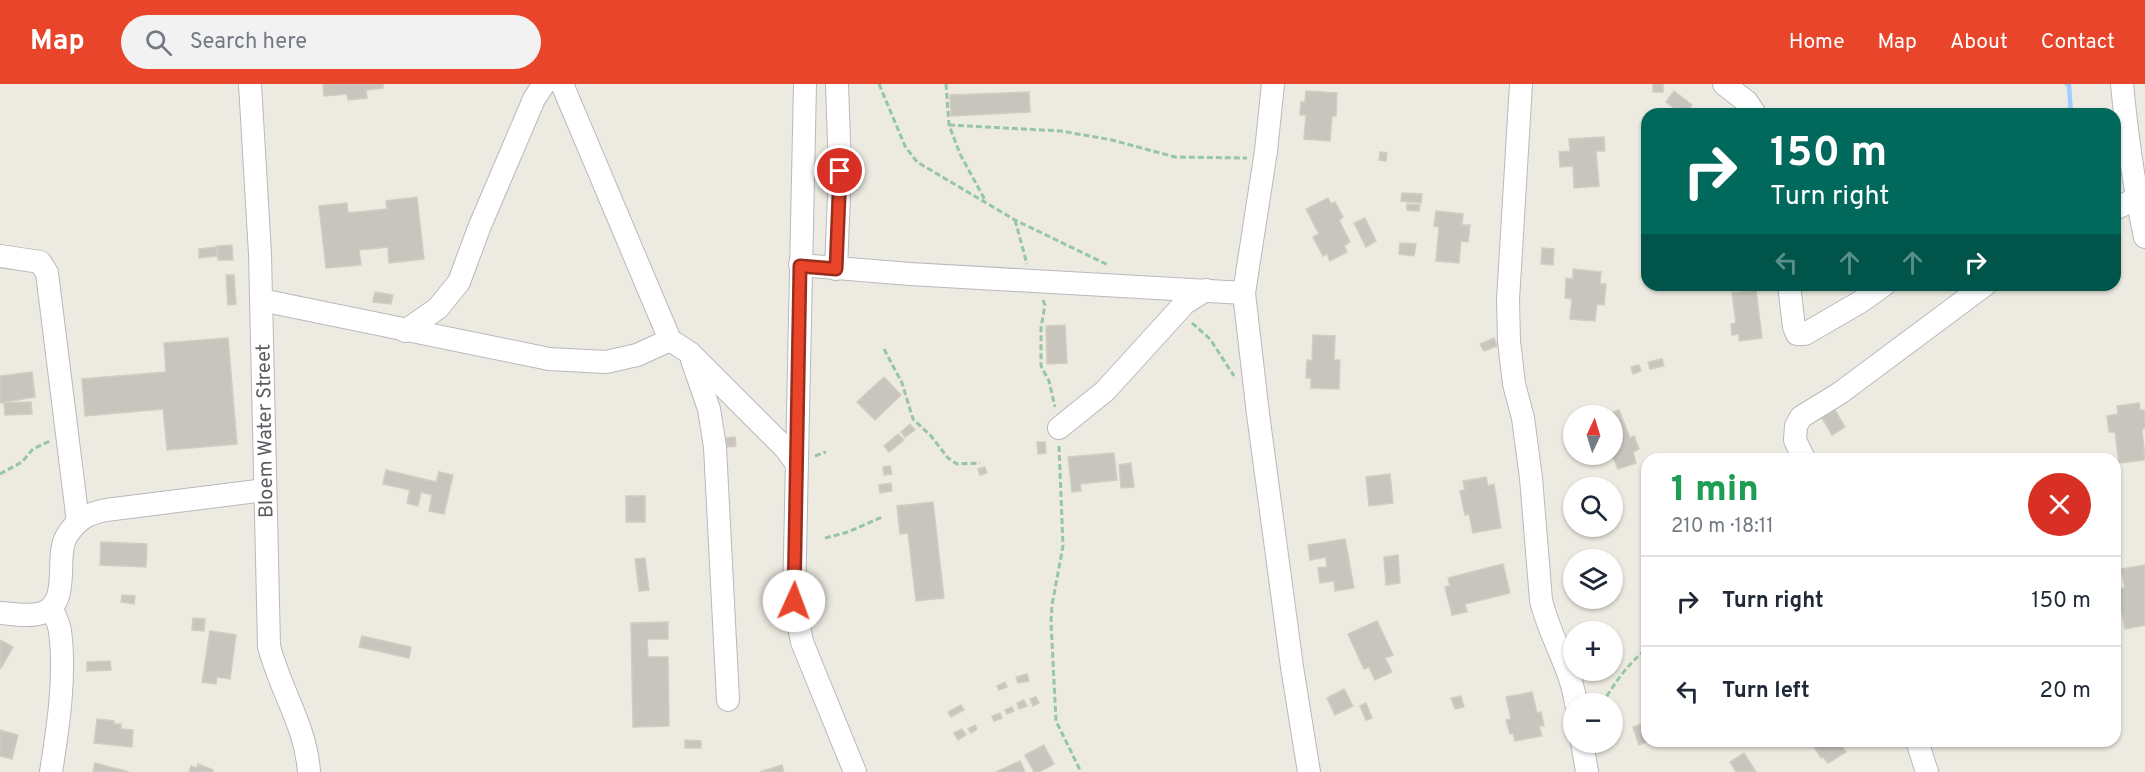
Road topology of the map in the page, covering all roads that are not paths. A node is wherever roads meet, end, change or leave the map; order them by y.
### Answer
1 (250, 84) edge
2 (544, 84) edge
3 (562, 84) edge
4 (805, 84) edge
5 (837, 84) edge
6 (1273, 84) edge
7 (1521, 84) edge
8 (1724, 84) edge
9 (2122, 84) edge
10 (1751, 108) edge
11 (2137, 198) junction
12 (2121, 206) edge
13 (2145, 237) edge
14 (0, 256) edge
15 (800, 266) junction
16 (836, 269) junction
17 (1206, 290) junction
18 (1790, 291) edge
19 (1876, 291) edge
20 (1977, 291) edge
21 (1244, 293) junction
22 (261, 300) junction
23 (405, 331) junction
24 (670, 340) junction
25 (690, 353) junction
26 (1059, 428) road end
27 (1801, 453) edge
28 (796, 463) junction
29 (265, 490) junction
30 (78, 522) junction
31 (52, 608) junction
32 (0, 613) edge
33 (1574, 693) edge
34 (728, 700) dead end
35 (1919, 747) edge
36 (1584, 753) edge
37 (51, 772) edge
38 (309, 772) edge
39 (855, 772) edge
40 (1309, 772) edge
41 (1587, 772) edge
42 (1927, 772) edge

1 - 22 street, Bloem Water Street
2 - 23 street
3 - 24 street
4 - 15 street
5 - 16 street
6 - 21 street
7 - 33 street
8 - 10 street
9 - 11 street
11 - 12 street
11 - 13 street
14 - 30 street
15 - 16 street
15 - 28 street
16 - 17 street
17 - 21 street
17 - 26 street
18 - 19 street
20 - 27 street
21 - 40 street
22 - 23 street
22 - 29 street, Bloem Water Street
23 - 24 street
24 - 25 street
25 - 28 street
25 - 34 street
28 - 39 street
29 - 30 street
29 - 38 street, Bloem Water Street
30 - 31 street
31 - 32 street
31 - 37 street
35 - 42 street
36 - 41 street

